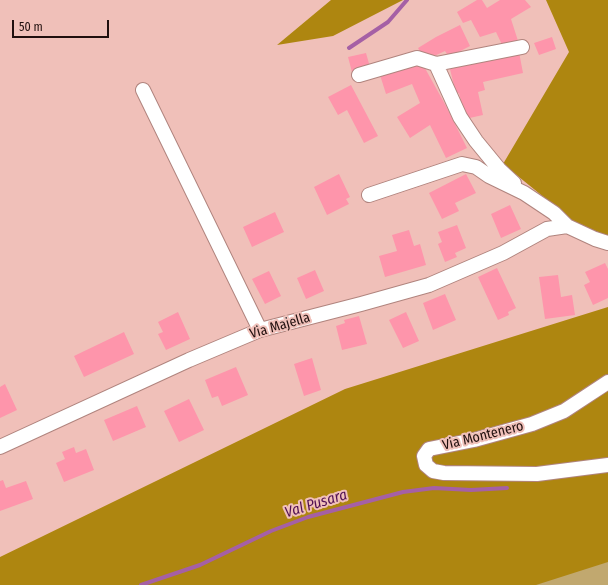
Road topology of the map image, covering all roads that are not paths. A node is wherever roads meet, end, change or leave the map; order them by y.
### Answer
1 (522, 47) dead end
2 (436, 64) junction
3 (359, 75) dead end
4 (144, 90) dead end
5 (524, 193) junction
6 (369, 195) dead end
7 (567, 226) junction
8 (608, 243) edge
9 (260, 330) junction
10 (608, 382) edge
11 (0, 447) edge
12 (608, 465) edge

1 - 2 street
2 - 3 street
2 - 5 street
4 - 9 street
5 - 6 street
5 - 7 street
7 - 8 street
7 - 9 street, Via Majella
9 - 11 street, Via Majella
10 - 12 street, Via Montenero

